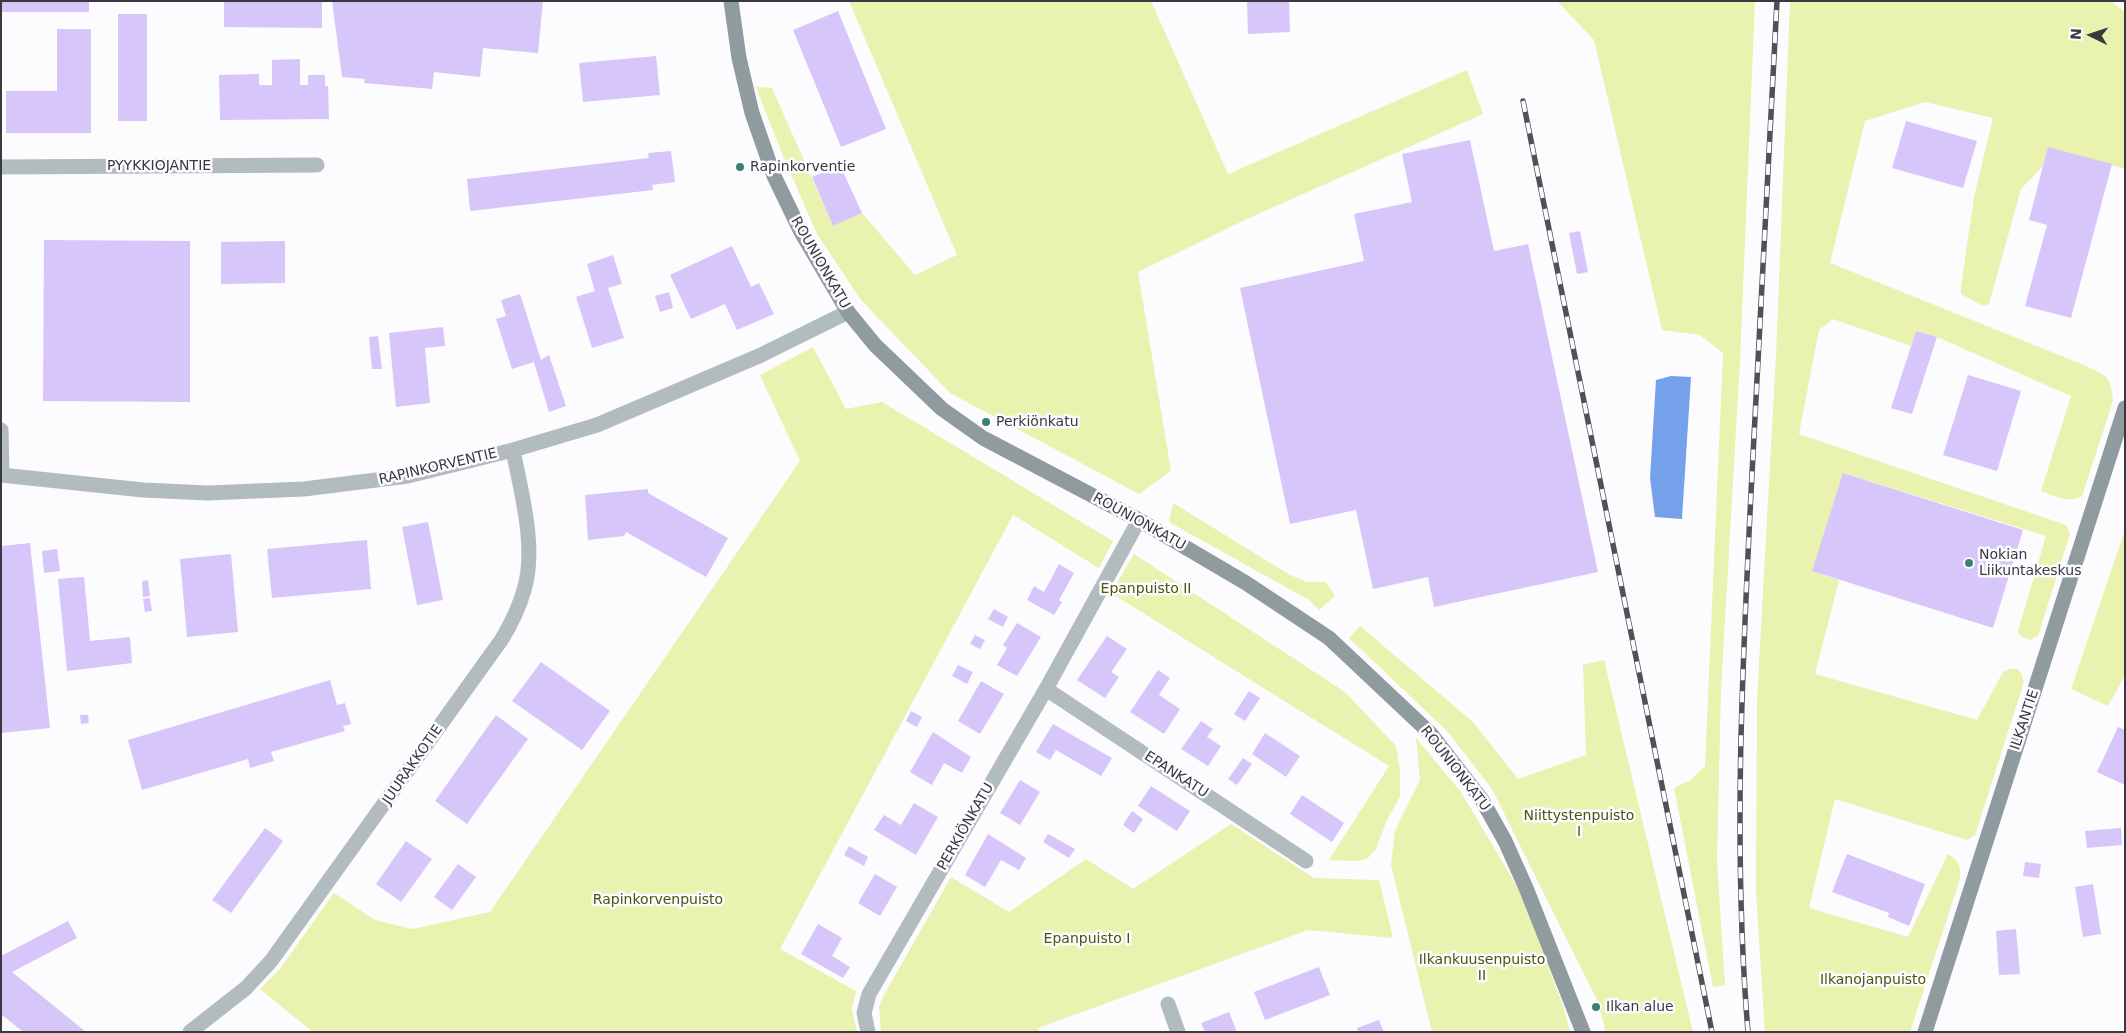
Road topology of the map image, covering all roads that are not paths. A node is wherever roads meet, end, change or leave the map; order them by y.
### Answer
1 (731, 1) edge
2 (318, 165) dead end
3 (1, 167) edge
4 (848, 312) junction
5 (2125, 408) edge
6 (1, 430) edge
7 (513, 450) junction
8 (2, 475) edge
9 (1139, 520) junction
10 (1046, 689) junction
11 (1306, 860) dead end
12 (1168, 1004) dead end
13 (190, 1032) edge
14 (868, 1032) edge
15 (1178, 1032) edge
16 (1582, 1032) edge
17 (1925, 1032) edge

1 - 4 main road, ROUNIONKATU
2 - 3 street, PYYKKIOJANTIE
4 - 7 street, RAPINKORVENTIE
4 - 9 main road, ROUNIONKATU
5 - 17 main road, ILKANTIE
6 - 8 street
7 - 8 street, RAPINKORVENTIE
7 - 13 street, JUURAKKOTIE
9 - 10 street, PERKIÖNKATU
9 - 16 main road, ROUNIONKATU
10 - 11 street, EPANKATU
10 - 14 street, PERKIÖNKATU
12 - 15 street

